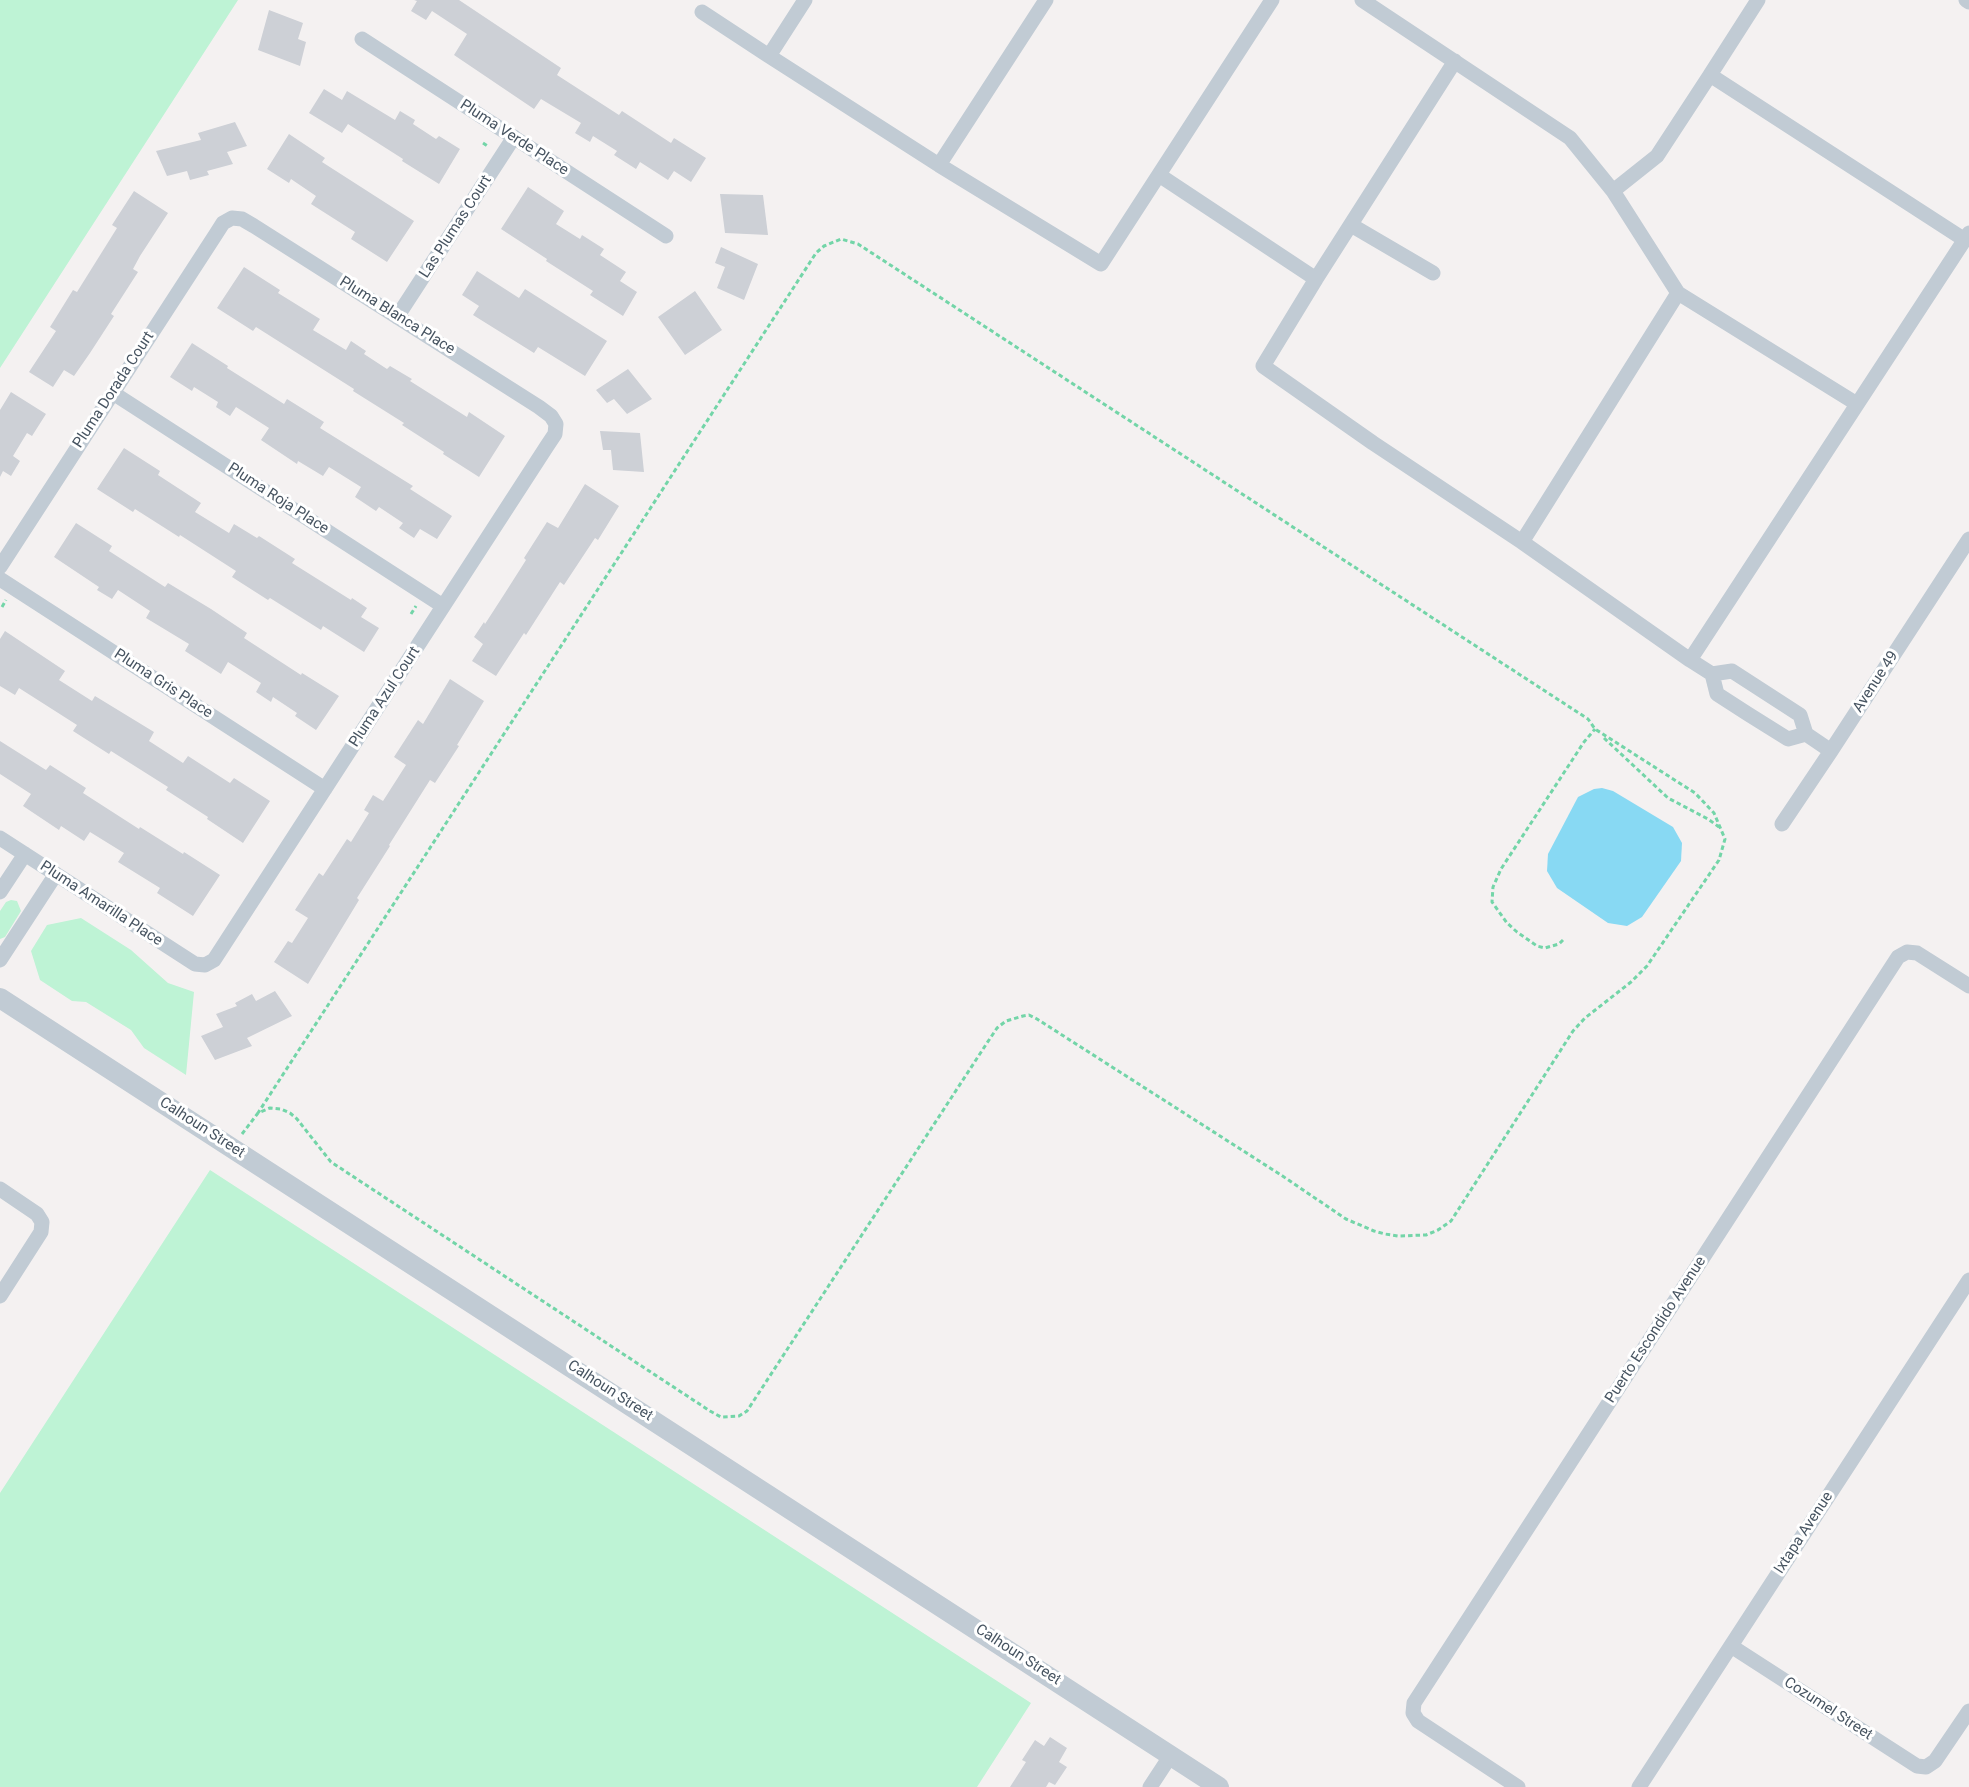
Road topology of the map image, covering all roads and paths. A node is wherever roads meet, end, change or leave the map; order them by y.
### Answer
1 (805, 0) edge
2 (1046, 0) edge
3 (1272, 0) edge
4 (1362, 0) edge
5 (1758, 0) edge
6 (702, 12) dead end
7 (362, 39) dead end
8 (769, 56) junction
9 (1455, 62) junction
10 (1710, 75) junction
11 (514, 137) junction
12 (939, 165) junction
13 (1159, 175) junction
14 (1613, 191) junction
15 (232, 218) joint
16 (1351, 225) junction
17 (666, 236) dead end
18 (1967, 236) edge
19 (1433, 273) dead end
20 (1316, 279) junction
21 (1678, 293) junction
22 (397, 317) junction
23 (113, 393) junction
24 (1857, 404) junction
25 (556, 424) joint
26 (1969, 539) edge
27 (1522, 542) junction
28 (0, 567) edge
29 (0, 579) edge
30 (444, 606) junction
31 (1690, 660) junction
32 (1712, 675) junction
33 (1763, 691) junction
34 (1748, 714) junction
35 (1595, 729) junction
36 (1806, 734) junction
37 (1832, 751) junction
38 (325, 789) junction
39 (1782, 824) dead end
40 (1720, 828) junction
41 (0, 838) edge
42 (25, 854) junction
43 (56, 874) junction
44 (0, 892) edge
45 (1563, 940) dead end
46 (0, 960) edge
47 (205, 965) joint
48 (1969, 986) edge
49 (0, 998) edge
50 (258, 1113) junction
51 (233, 1148) junction
52 (0, 1189) edge
53 (1969, 1280) edge
54 (0, 1296) edge
55 (1731, 1646) junction
56 (1969, 1711) edge
57 (1171, 1755) junction
58 (1150, 1787) edge
59 (1219, 1787) edge
60 (1518, 1787) edge
61 (1640, 1787) edge

1 - 8 street
2 - 12 street
3 - 13 street
4 - 9 street
5 - 10 street
6 - 8 street
7 - 11 street, Pluma Verde Place
8 - 12 street
9 - 14 street
9 - 16 street
10 - 14 street
10 - 18 street
11 - 17 street, Pluma Verde Place
11 - 22 street, Las Plumas Court
12 - 13 street
13 - 20 street
14 - 21 street
15 - 22 street, Pluma Blanca Place
15 - 23 street, Pluma Dorada Court
16 - 19 street
16 - 20 street
18 - 24 street
20 - 27 street
21 - 24 street
21 - 27 street
22 - 25 street, Pluma Blanca Place
23 - 28 street, Pluma Dorada Court
23 - 30 street, Pluma Roja Place
24 - 31 street
25 - 30 street, Pluma Azul Court
26 - 37 street, Avenue 49
27 - 31 street
29 - 38 street, Pluma Gris Place
30 - 38 street, Pluma Azul Court
31 - 32 street
32 - 33 street
32 - 34 street
33 - 34 street
33 - 36 street
34 - 36 street
35 - 40 path
35 - 40 path
35 - 45 path
35 - 50 path
36 - 37 street
37 - 39 street, Avenue 49
38 - 47 street, Pluma Azul Court
40 - 50 path
41 - 42 street, Pluma Amarilla Place
42 - 43 street, Pluma Amarilla Place
42 - 44 street
43 - 46 street
43 - 47 street, Pluma Amarilla Place
48 - 60 street, Puerto Escondido Avenue
49 - 51 street, Calhoun Street
50 - 51 path
51 - 57 street, Calhoun Street
52 - 54 street
53 - 55 street, Ixtapa Avenue
55 - 56 street, Cozumel Street
55 - 61 street, Ixtapa Avenue
57 - 58 street
57 - 59 street, Calhoun Street

